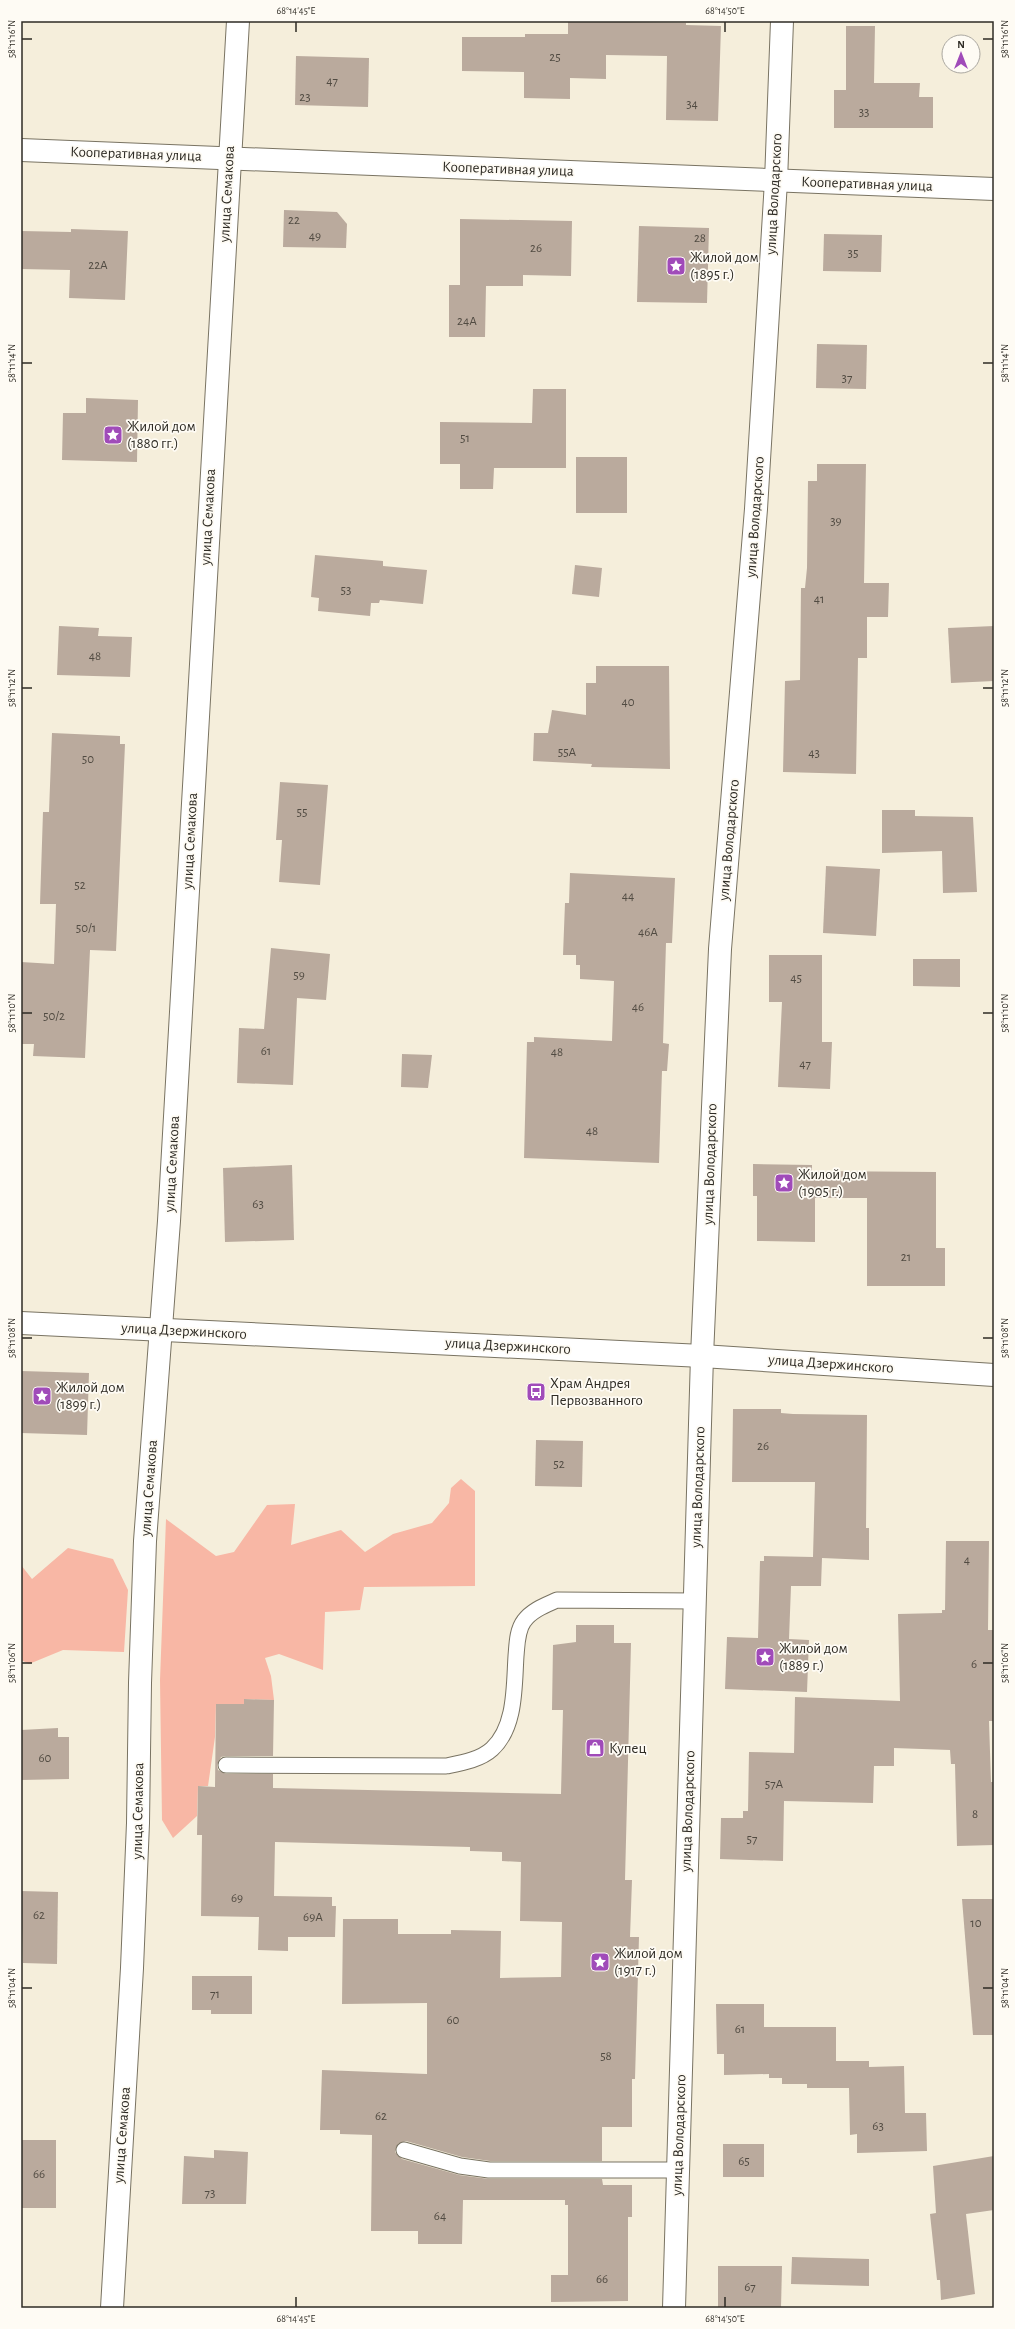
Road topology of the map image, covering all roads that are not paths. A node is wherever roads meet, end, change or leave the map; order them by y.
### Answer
1 (238, 21) edge
2 (782, 21) edge
3 (21, 150) edge
4 (228, 158) junction
5 (776, 180) junction
6 (994, 189) edge
7 (21, 1323) edge
8 (161, 1330) junction
9 (702, 1356) junction
10 (994, 1375) edge
11 (695, 1602) junction
12 (226, 1765) dead end
13 (404, 2150) dead end
14 (678, 2170) junction
15 (112, 2308) edge
16 (674, 2308) edge

1 - 4 street, улица Семакова
2 - 5 street, улица Володарского
3 - 4 street, Кооперативная улица
4 - 5 street, Кооперативная улица
4 - 8 street, улица Семакова
5 - 6 street, Кооперативная улица
5 - 9 street, улица Володарского
7 - 8 street, улица Дзержинского
8 - 9 street, улица Дзержинского
8 - 15 street, улица Семакова
9 - 10 street, улица Дзержинского
9 - 11 street, улица Володарского
11 - 12 lane
11 - 14 street, улица Володарского
13 - 14 lane
14 - 16 street, улица Володарского

